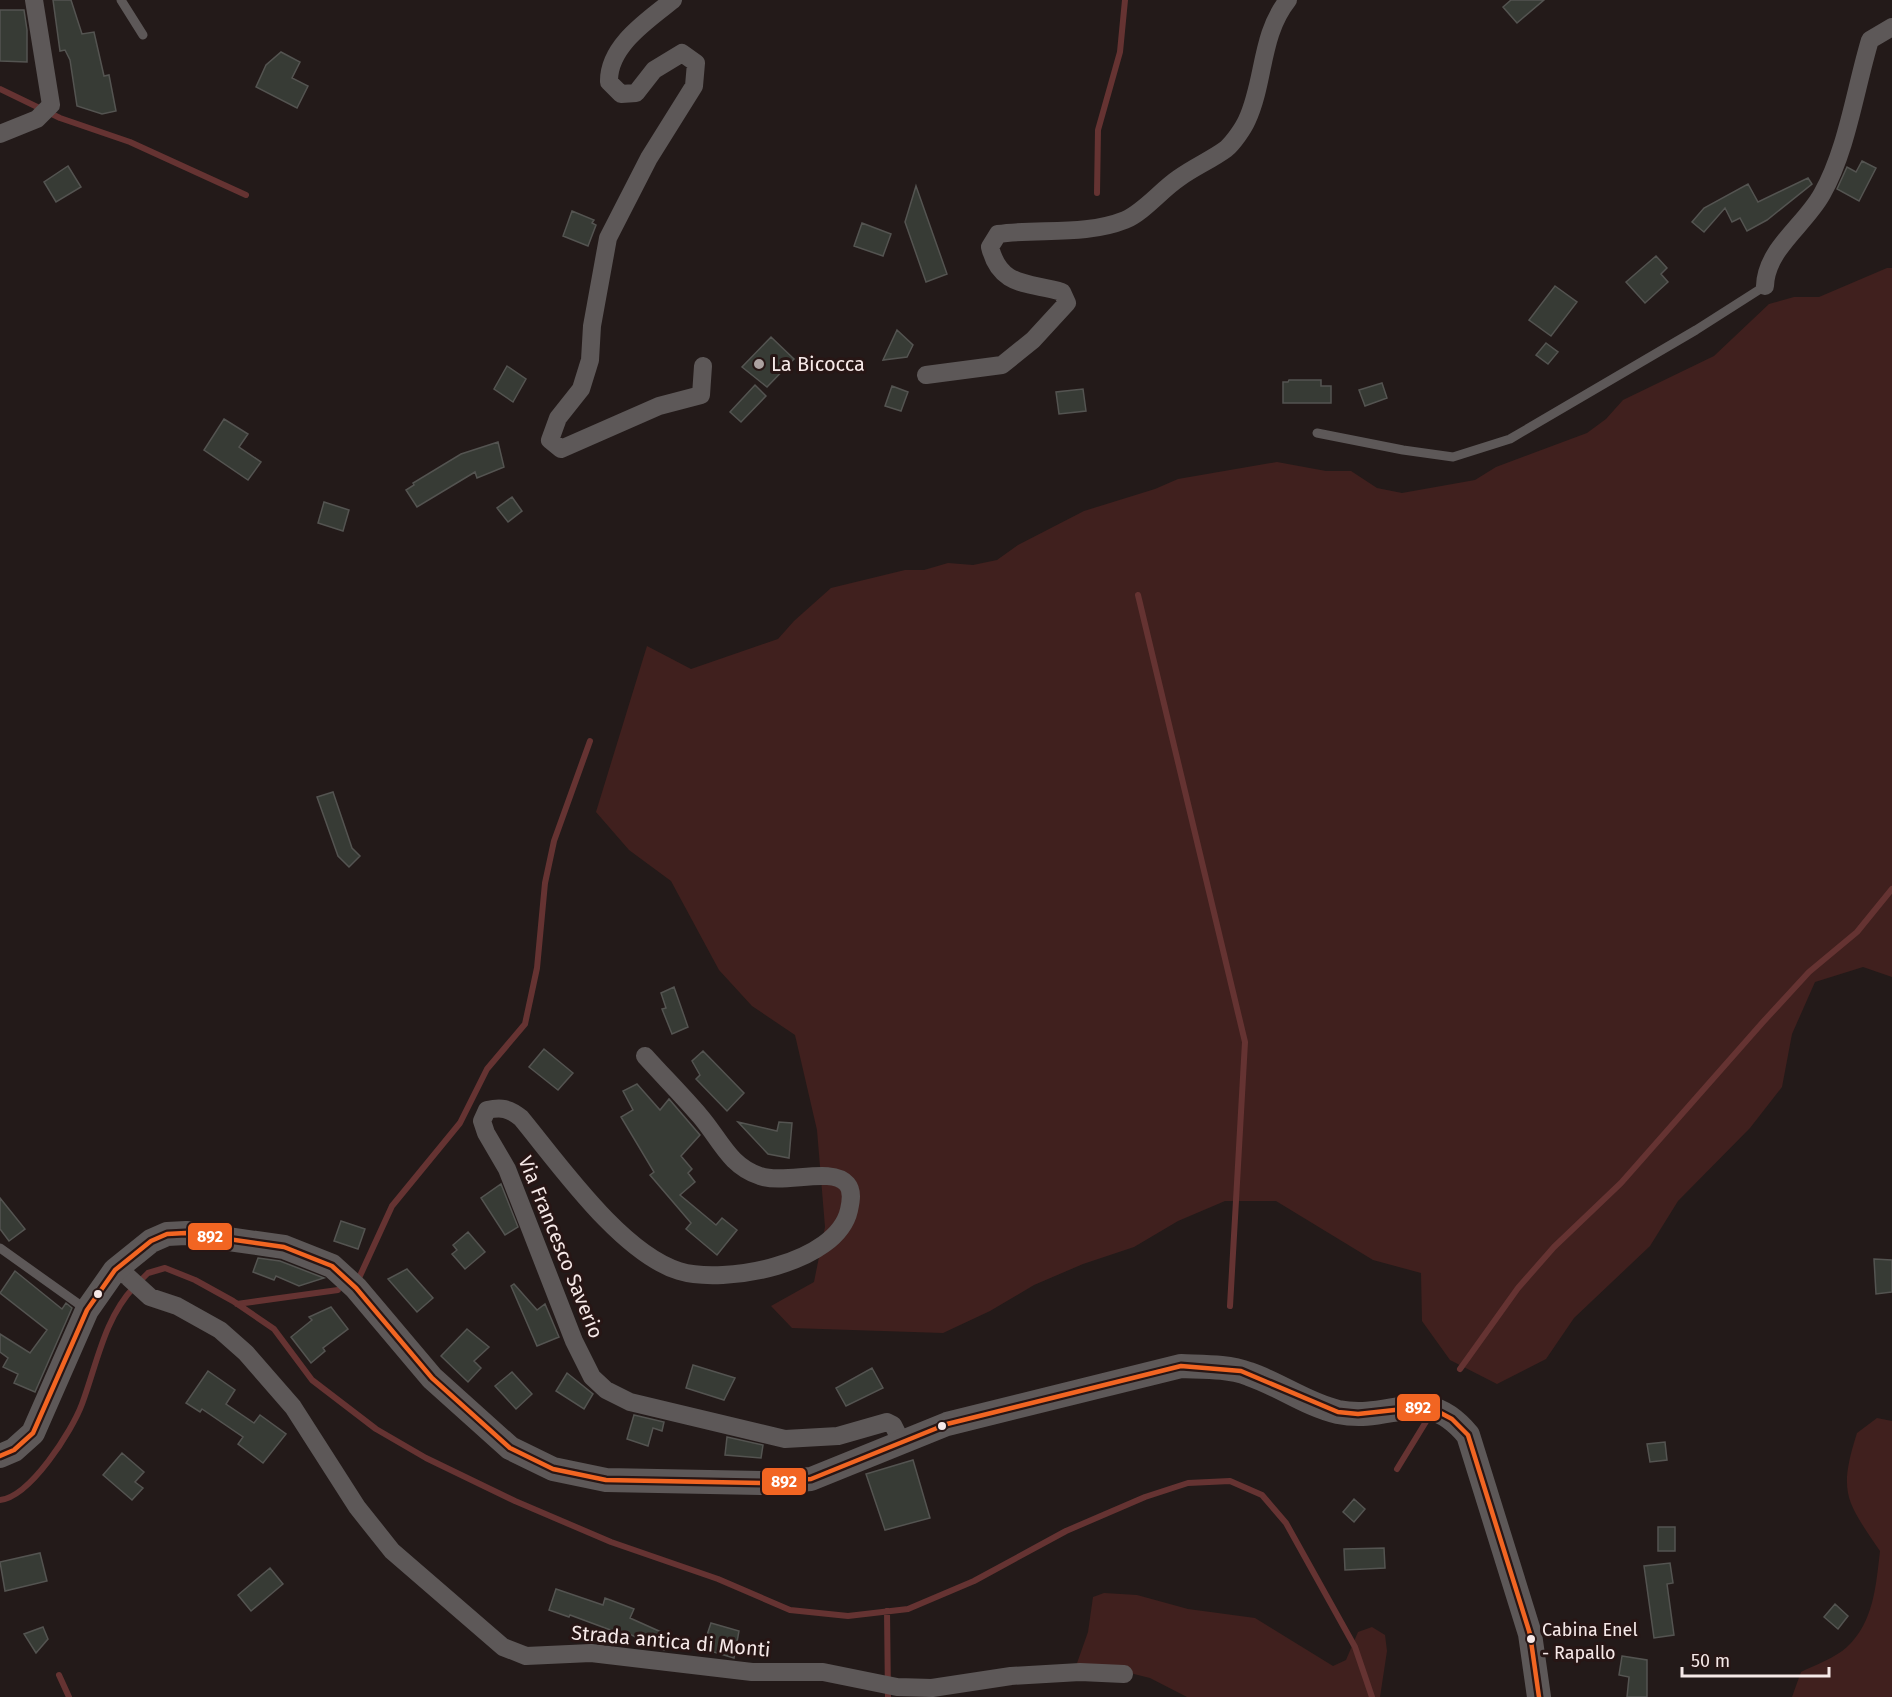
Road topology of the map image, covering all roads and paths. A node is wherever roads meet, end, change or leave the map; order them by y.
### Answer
1 (34, 0) edge
2 (121, 0) edge
3 (673, 0) edge
4 (1288, 0) edge
5 (1892, 27) edge
6 (143, 35) dead end
7 (0, 134) edge
8 (1765, 286) joint
9 (703, 366) dead end
10 (926, 375) dead end
11 (1317, 433) dead end
12 (645, 1056) dead end
13 (0, 1248) edge
14 (121, 1273) junction
15 (87, 1310) junction
16 (902, 1443) junction
17 (0, 1456) edge
18 (1124, 1674) dead end
19 (1539, 1697) edge

1 - 7 street
2 - 6 lane
3 - 9 street
4 - 10 street
5 - 8 street
8 - 11 lane
12 - 16 street, Via Francesco Saverio
13 - 15 lane
14 - 15 street
14 - 16 street
14 - 18 street, Strada antica di Monti
15 - 17 street
16 - 19 street

